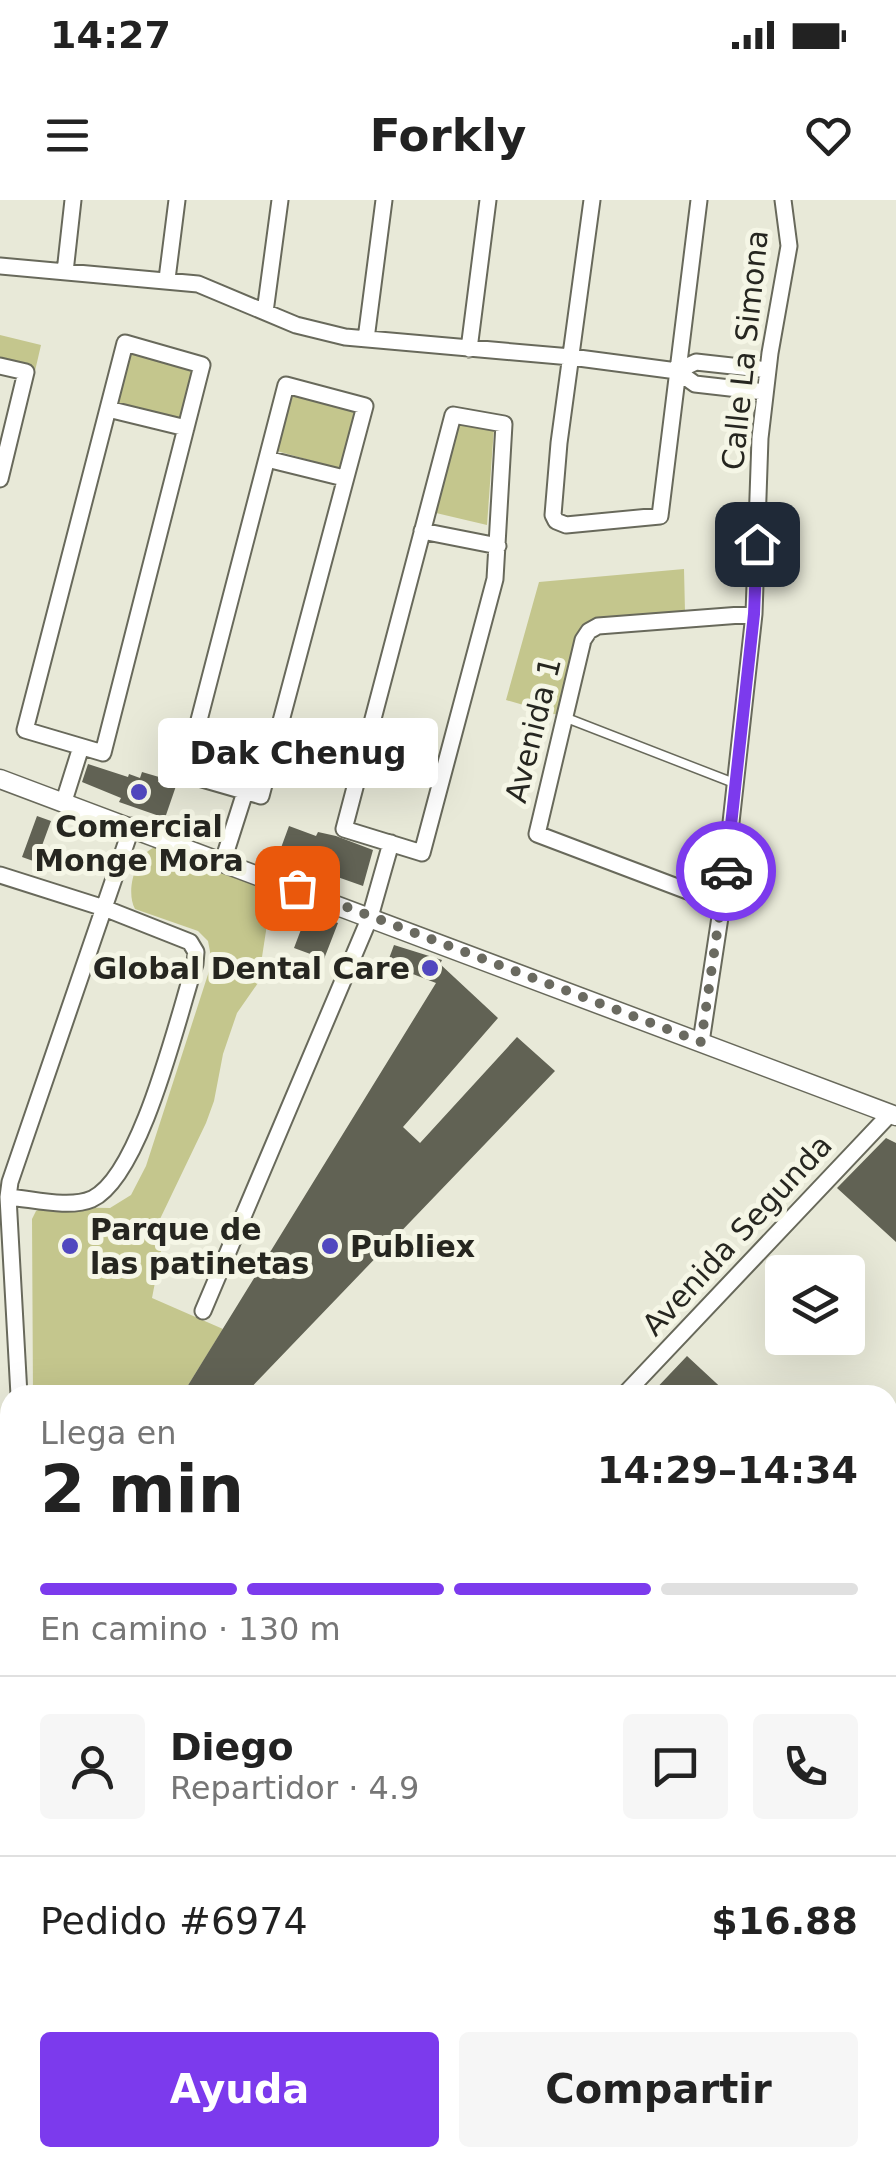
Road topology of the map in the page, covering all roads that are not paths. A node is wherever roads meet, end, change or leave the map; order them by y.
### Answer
1 (73, 200) edge
2 (177, 200) edge
3 (280, 200) edge
4 (384, 200) edge
5 (488, 200) edge
6 (592, 200) edge
7 (699, 200) edge
8 (784, 200) edge
9 (0, 266) edge
10 (65, 272) junction
11 (167, 279) junction
12 (265, 312) junction
13 (366, 339) junction
14 (469, 348) junction
15 (571, 358) junction
16 (0, 366) edge
17 (768, 370) junction
18 (677, 371) junction
19 (765, 392) junction
20 (108, 409) junction
21 (186, 428) junction
22 (267, 459) junction
23 (344, 478) junction
24 (0, 479) edge
25 (422, 531) junction
26 (498, 546) junction
27 (754, 614) junction
28 (564, 718) junction
29 (81, 747) junction
30 (0, 779) edge
31 (734, 783) junction
32 (245, 792) junction
33 (64, 801) junction
34 (132, 826) junction
35 (391, 843) junction
36 (223, 860) junction
37 (0, 876) edge
38 (722, 904) junction
39 (104, 908) junction
40 (370, 916) junction
41 (701, 1042) junction
42 (893, 1115) edge
43 (8, 1197) junction
44 (204, 1311) dead end
45 (17, 1385) edge
46 (634, 1385) edge

1 - 10 street
2 - 11 street
3 - 12 street
4 - 13 street
5 - 14 street
6 - 15 street
7 - 18 street
8 - 17 street, Calle La Simona
9 - 10 street
10 - 11 street
11 - 12 street
12 - 13 street
13 - 14 street
14 - 15 street
15 - 18 street
15 - 18 street
16 - 24 street
17 - 18 street
17 - 19 street, Calle La Simona
18 - 19 street
19 - 27 street, Calle La Simona
20 - 21 street
20 - 21 street
20 - 29 street
21 - 29 street
22 - 23 street
22 - 23 street
22 - 32 street
23 - 32 street
25 - 26 street
25 - 26 street
25 - 35 street
26 - 35 street
27 - 28 street, Avenida 1
27 - 31 street, Calle La Simona
28 - 31 lane
28 - 38 street, Avenida 1
29 - 33 street
30 - 33 street
31 - 38 street, Calle La Simona
32 - 36 street
33 - 34 street
34 - 36 street
34 - 39 street
35 - 40 street
36 - 40 street
37 - 39 street
38 - 41 street, Calle La Simona
39 - 43 street
39 - 43 street
40 - 41 street
40 - 44 street
41 - 42 street
42 - 46 street, Avenida Segunda
43 - 45 street

